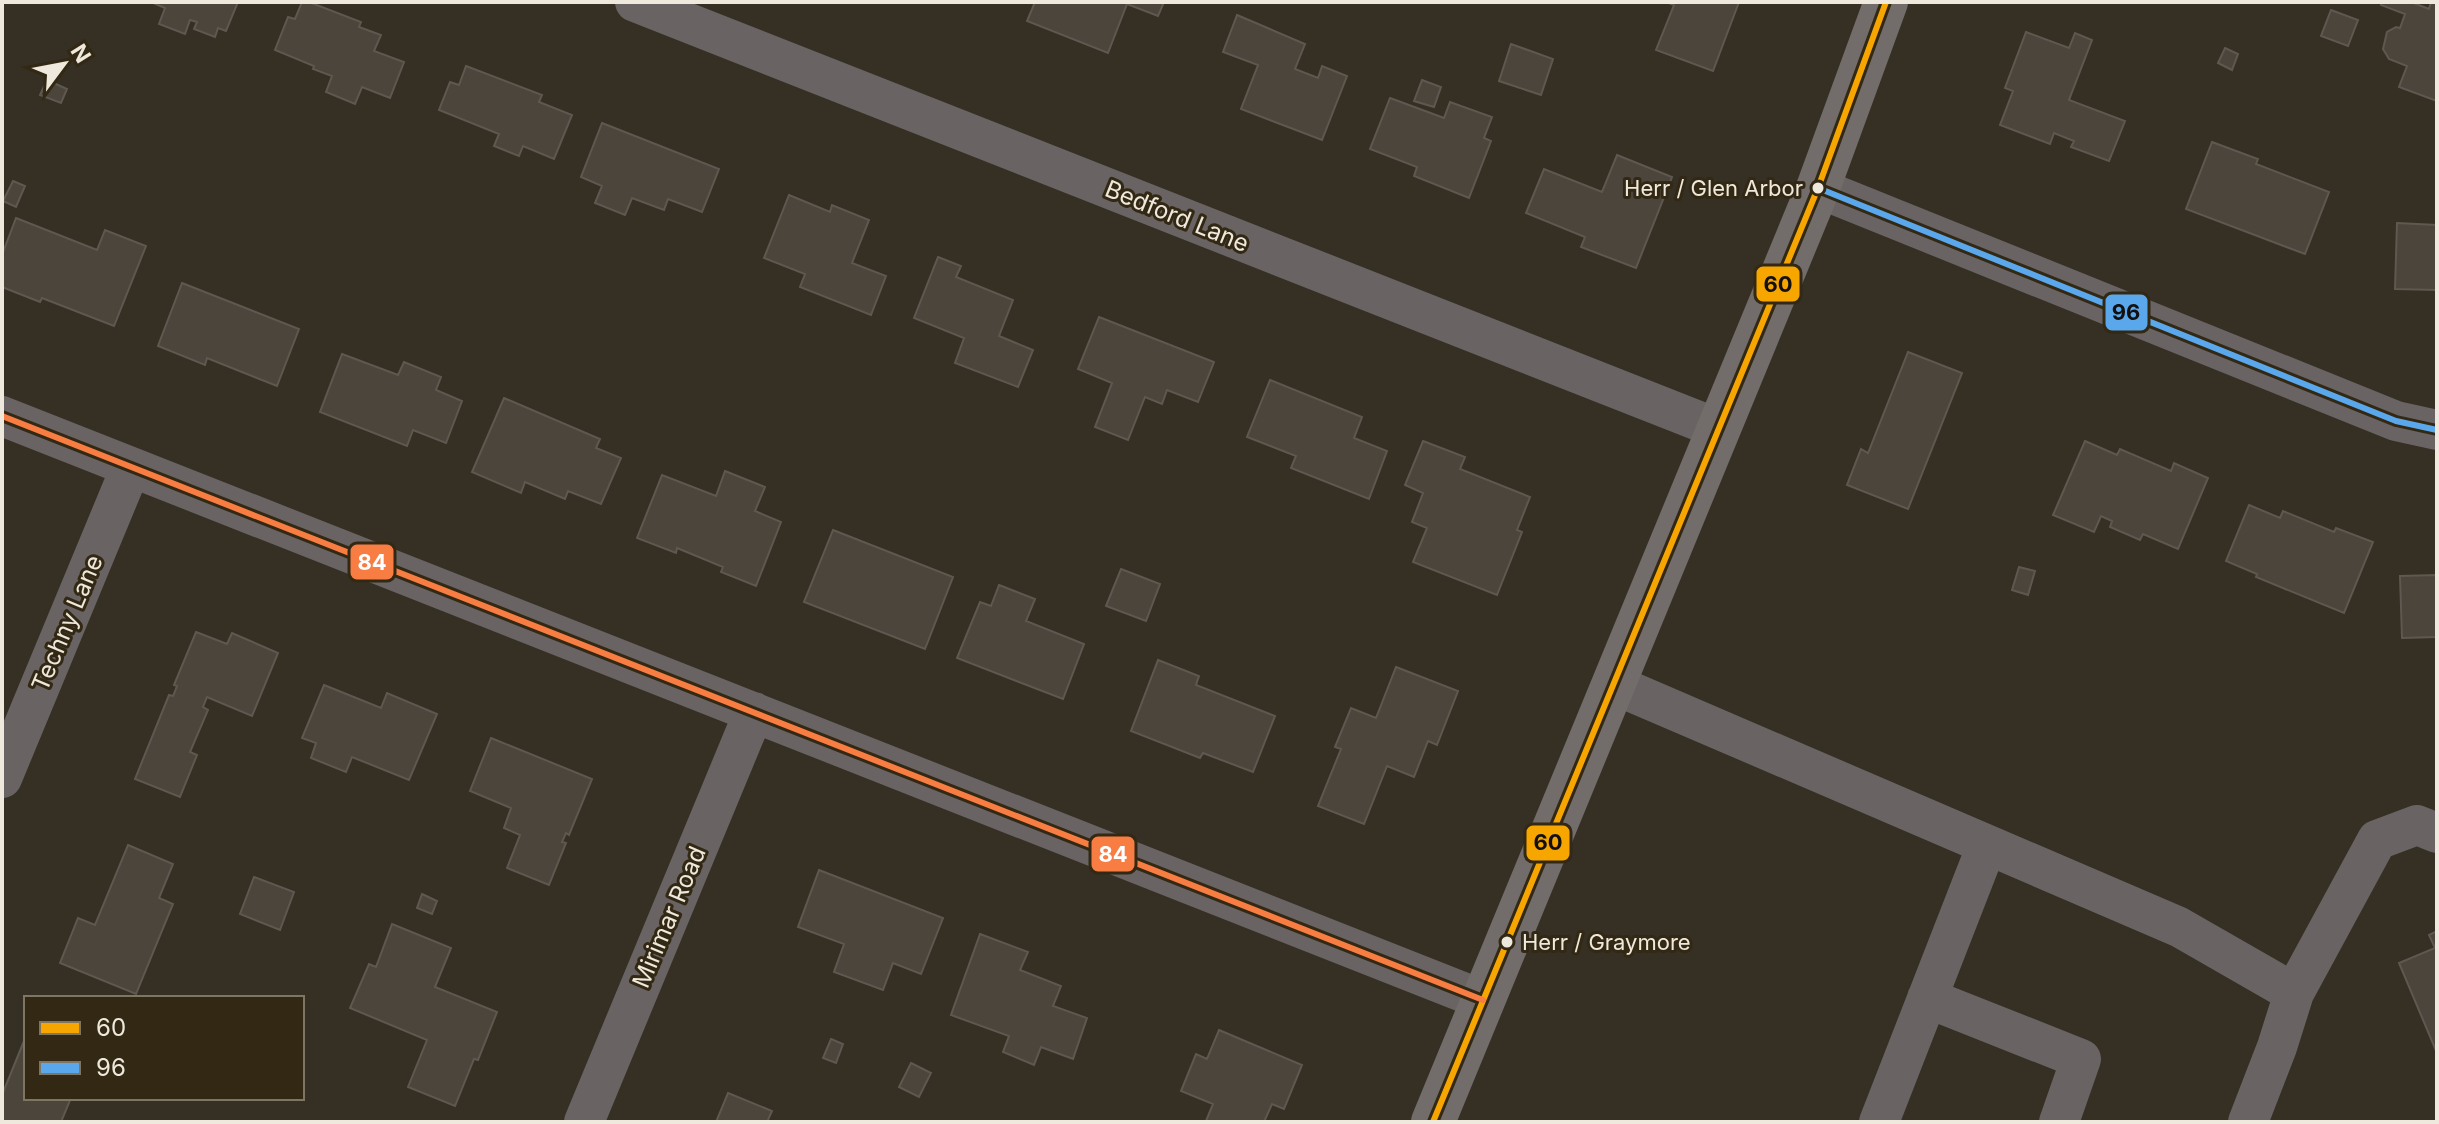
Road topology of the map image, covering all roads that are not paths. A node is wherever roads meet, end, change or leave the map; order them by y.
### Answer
1 (635, 2) edge
2 (1886, 2) edge
3 (1818, 188) junction
4 (2, 416) edge
5 (1719, 429) junction
6 (2437, 430) edge
7 (131, 467) junction
8 (1613, 684) junction
9 (754, 712) junction
10 (2, 778) edge
11 (2437, 833) edge
12 (1987, 845) junction
13 (2294, 993) junction
14 (1927, 998) junction
15 (1483, 1000) junction
16 (584, 1122) edge
17 (1433, 1122) edge
18 (1879, 1122) edge
19 (2059, 1122) edge
20 (2248, 1122) edge

1 - 5 street, Bedford Lane
2 - 3 main road
3 - 5 main road
3 - 6 street
4 - 7 street
5 - 8 main road
7 - 9 street
7 - 10 street, Techny Lane
8 - 12 street
8 - 15 main road
9 - 15 street
9 - 16 street, Mirimar Road
11 - 13 street
12 - 13 street
12 - 14 street
13 - 20 street
14 - 18 street
14 - 19 street
15 - 17 main road

